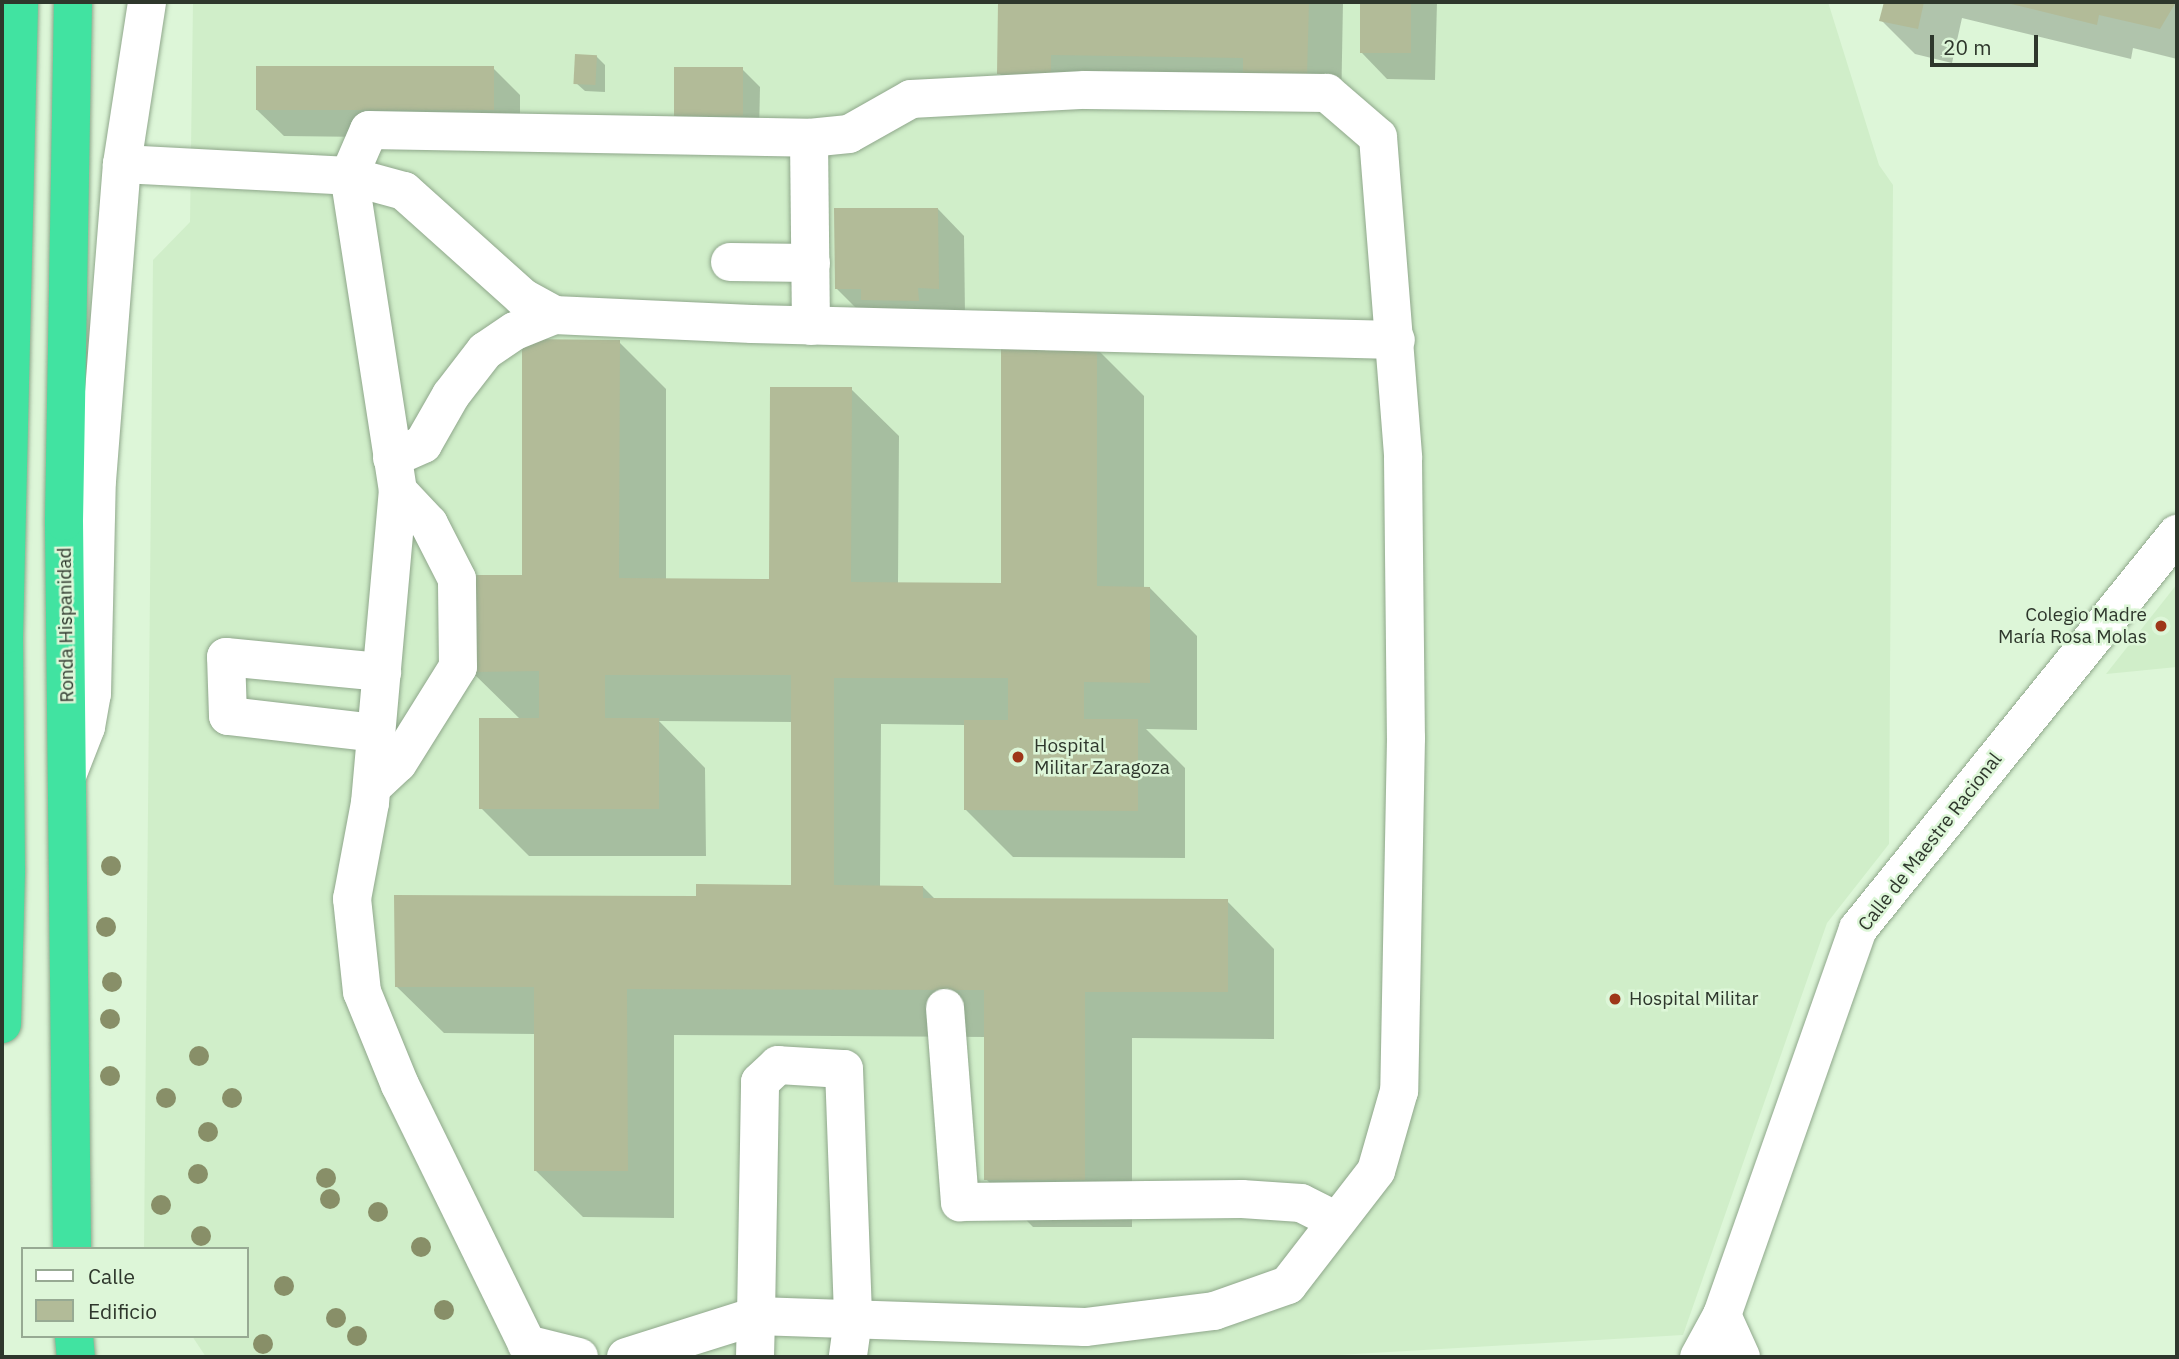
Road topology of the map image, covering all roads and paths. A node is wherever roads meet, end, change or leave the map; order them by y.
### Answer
1 (19, 2) edge
2 (73, 2) edge
3 (147, 2) edge
4 (8, 127) edge
5 (809, 138) junction
6 (122, 164) junction
7 (349, 176) junction
8 (730, 262) dead end
9 (6, 263) edge
10 (811, 263) junction
11 (554, 315) junction
12 (811, 326) junction
13 (1396, 340) junction
14 (395, 475) junction
15 (2177, 534) edge
16 (382, 672) junction
17 (376, 733) junction
18 (68, 773) junction
19 (372, 787) junction
20 (945, 1007) dead end
21 (2, 1024) edge
22 (1337, 1221) junction
23 (72, 1247) edge
24 (1722, 1315) junction
25 (756, 1316) junction
26 (853, 1320) junction
27 (74, 1338) edge
28 (76, 1357) edge
29 (579, 1357) edge
30 (626, 1357) edge
31 (755, 1357) edge
32 (848, 1357) edge
33 (1699, 1357) edge
34 (1741, 1357) edge

1 - 4 highway
2 - 18 highway, Ronda Hispanidad
3 - 6 street
4 - 9 highway
5 - 7 street
5 - 10 street
5 - 13 street
6 - 7 street
6 - 18 street
7 - 11 street
7 - 14 street
8 - 10 street
9 - 21 highway
10 - 12 street
11 - 12 street
11 - 14 street
12 - 13 street
13 - 22 street
14 - 16 street
14 - 19 street
15 - 24 street, Calle de Maestre Racional
16 - 17 street
16 - 17 street
17 - 19 street
18 - 23 highway, Ronda Hispanidad
19 - 29 street
20 - 22 street
22 - 26 street
24 - 33 street, Calle de Maestre Racional
24 - 34 street
25 - 26 street
25 - 26 street
25 - 30 street
25 - 31 street
26 - 32 street
27 - 28 highway

